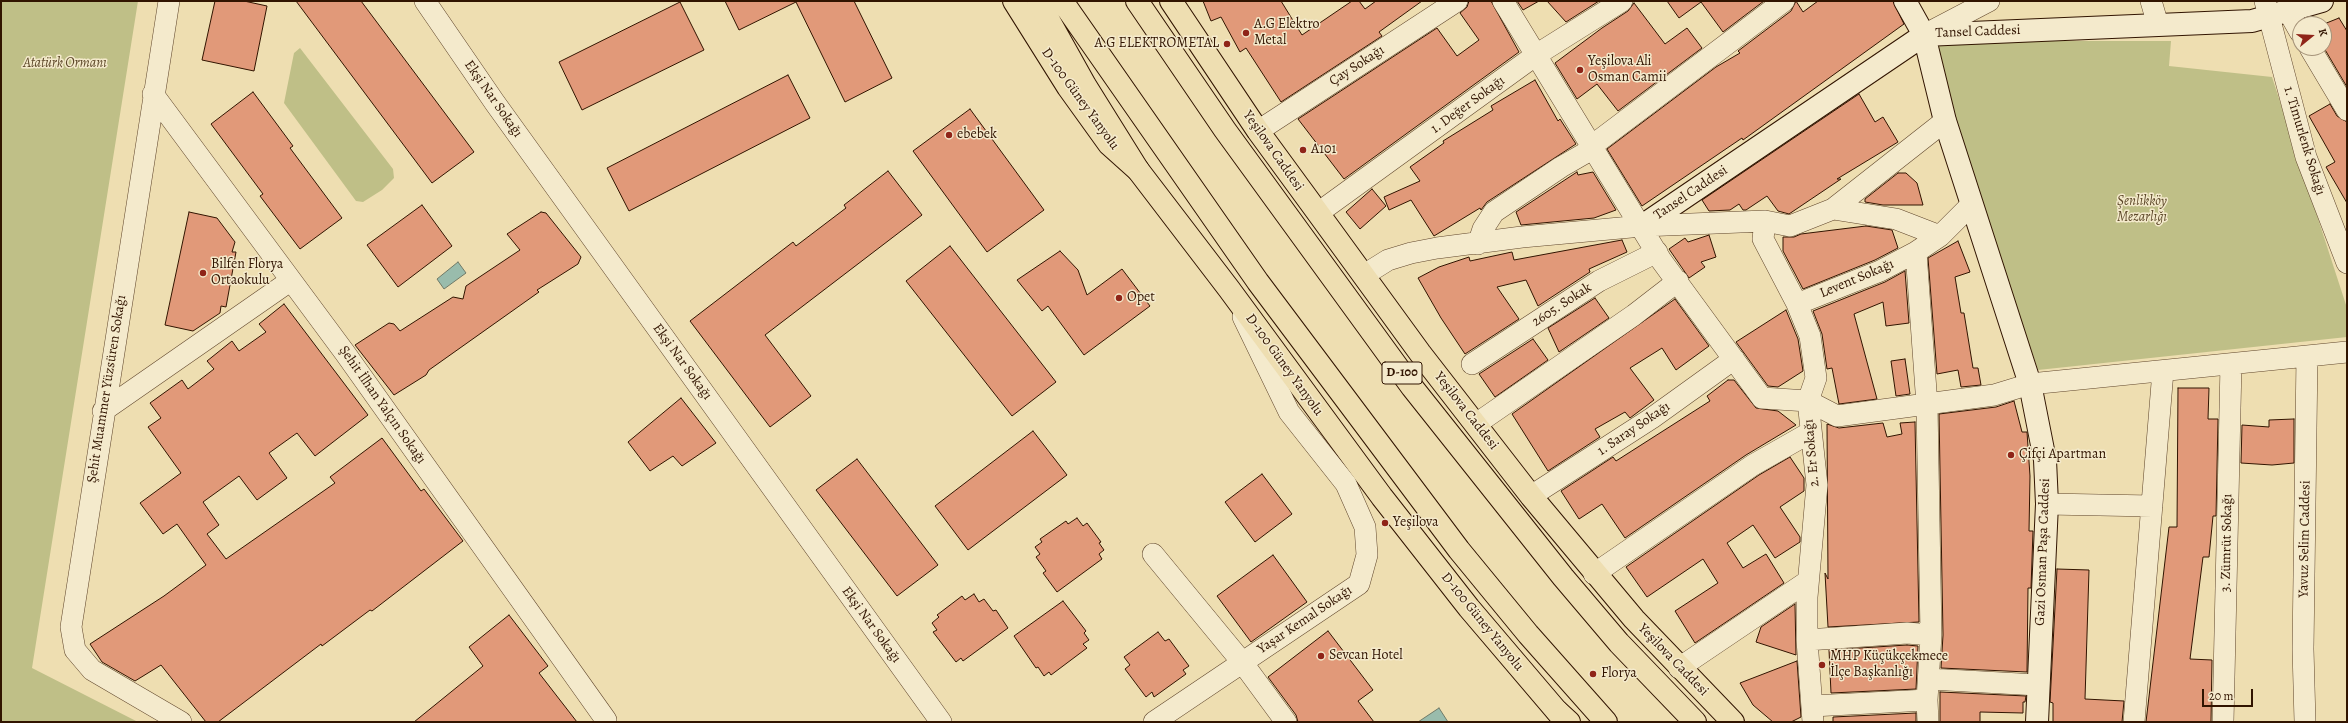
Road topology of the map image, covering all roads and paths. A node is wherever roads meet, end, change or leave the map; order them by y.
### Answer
1 (169, 1) edge
2 (425, 1) edge
3 (1014, 1) edge
4 (1038, 1) edge
5 (1062, 1) edge
6 (1137, 1) edge
7 (1171, 1) edge
8 (1457, 1) edge
9 (1503, 1) edge
10 (1784, 1) edge
11 (1905, 1) edge
12 (1989, 1) edge
13 (2151, 1) edge
14 (2322, 1) edge
15 (1613, 4) edge
16 (2273, 10) edge
17 (2158, 25) junction
18 (2292, 25) edge
19 (1924, 35) junction
20 (1536, 55) junction
21 (2315, 56) edge
22 (153, 94) junction
23 (2347, 110) edge
24 (1945, 121) junction
25 (1258, 131) junction
26 (1593, 147) junction
27 (1138, 170) junction
28 (1971, 205) junction
29 (1833, 209) junction
30 (1318, 213) junction
31 (1765, 221) junction
32 (1642, 226) junction
33 (1940, 236) junction
34 (1478, 244) junction
35 (1657, 252) junction
36 (1916, 252) junction
37 (2347, 263) edge
38 (1364, 275) junction
39 (290, 280) junction
40 (1678, 281) junction
41 (1229, 290) junction
42 (1797, 304) junction
43 (2347, 352) edge
44 (2307, 356) junction
45 (1734, 359) junction
46 (1472, 364) dead end
47 (2231, 364) junction
48 (2163, 371) junction
49 (2030, 384) junction
50 (1808, 401) junction
51 (1927, 405) junction
52 (103, 411) junction
53 (1476, 424) junction
54 (1810, 432) junction
55 (1531, 496) junction
56 (2047, 504) junction
57 (2152, 506) junction
58 (1153, 554) dead end
59 (1594, 574) junction
60 (1808, 581) junction
61 (1932, 635) junction
62 (1807, 640) junction
63 (1242, 662) junction
64 (1679, 668) junction
65 (2038, 685) junction
66 (1928, 690) junction
67 (1812, 714) edge
68 (1564, 718) edge
69 (606, 720) dead end
70 (181, 722) edge
71 (941, 722) edge
72 (1154, 722) edge
73 (1286, 722) edge
74 (1606, 722) edge
75 (1694, 722) edge
76 (1733, 722) edge
77 (1928, 722) edge
78 (2037, 722) edge
79 (2134, 722) edge
80 (2223, 722) edge
81 (2305, 722) edge

1 - 22 street, Şehit Muammer Yüzsüren Sokağı
2 - 71 street, Ekşi Nar Sokağı
3 - 27 main road, D-100 Güney Yanyolu
4 - 27 main road
5 - 74 main road
6 - 75 main road, D-100
7 - 25 main road, Yeşilova Caddesi
8 - 25 street, Çay Sokağı
9 - 20 street
10 - 26 street
11 - 19 street
12 - 19 street
13 - 17 street
14 - 16 street, Tansel Caddesi
15 - 20 street, 1. Değer Sokağı
16 - 17 street, Tansel Caddesi
16 - 18 street
16 - 37 street, 1. Timurlenk Sokağı
17 - 19 street, Tansel Caddesi
19 - 24 street, Gazi Osman Paşa Caddesi
19 - 32 street, Tansel Caddesi
20 - 26 street
20 - 30 street, 1. Değer Sokağı
21 - 23 street
22 - 39 street, Şehit İlhan Yalçın Sokağı
22 - 52 street, Şehit Muammer Yüzsüren Sokağı
24 - 28 street, Gazi Osman Paşa Caddesi
24 - 29 street
25 - 30 main road, Yeşilova Caddesi
26 - 32 street
26 - 34 street
27 - 41 main road, D-100 Güney Yanyolu
28 - 33 street, Levent Sokağı
28 - 49 street, Gazi Osman Paşa Caddesi
29 - 31 street
29 - 33 street
30 - 38 main road, Yeşilova Caddesi
31 - 32 street
31 - 42 street, 2. Er Sokağı
32 - 34 street
32 - 35 street
33 - 36 street, Levent Sokağı
34 - 38 street
35 - 40 street
35 - 46 street, 2605. Sokak
36 - 42 street, Levent Sokağı
36 - 51 street
38 - 53 main road, Yeşilova Caddesi
39 - 52 street
39 - 69 street, Şehit İlhan Yalçın Sokağı
40 - 45 street
40 - 53 street
41 - 63 street, Yaşar Kemal Sokağı
41 - 68 main road, D-100 Güney Yanyolu
42 - 50 street, 2. Er Sokağı
43 - 44 street
44 - 47 street
44 - 81 street, Yavuz Selim Caddesi
45 - 50 street
45 - 55 street, 1. Saray Sokağı
47 - 48 street
47 - 80 street, 3. Zümrüt Sokağı
48 - 49 street
48 - 57 street
49 - 51 street
49 - 56 street, Gazi Osman Paşa Caddesi
50 - 51 street
50 - 54 street, 2. Er Sokağı
51 - 61 street
52 - 70 street, Şehit Muammer Yüzsüren Sokağı
53 - 55 main road, Yeşilova Caddesi
54 - 59 street
54 - 60 street, 2. Er Sokağı
55 - 59 main road, Yeşilova Caddesi
56 - 57 street
56 - 65 street, Gazi Osman Paşa Caddesi
57 - 79 street
58 - 63 street
59 - 64 main road, Yeşilova Caddesi
60 - 62 street, 2. Er Sokağı
60 - 64 street
61 - 62 street
61 - 66 street
62 - 67 street, 2. Er Sokağı
63 - 72 street, Yaşar Kemal Sokağı
63 - 73 street
64 - 76 main road, Yeşilova Caddesi
65 - 66 street
65 - 78 street, Gazi Osman Paşa Caddesi
66 - 67 street
66 - 77 street

